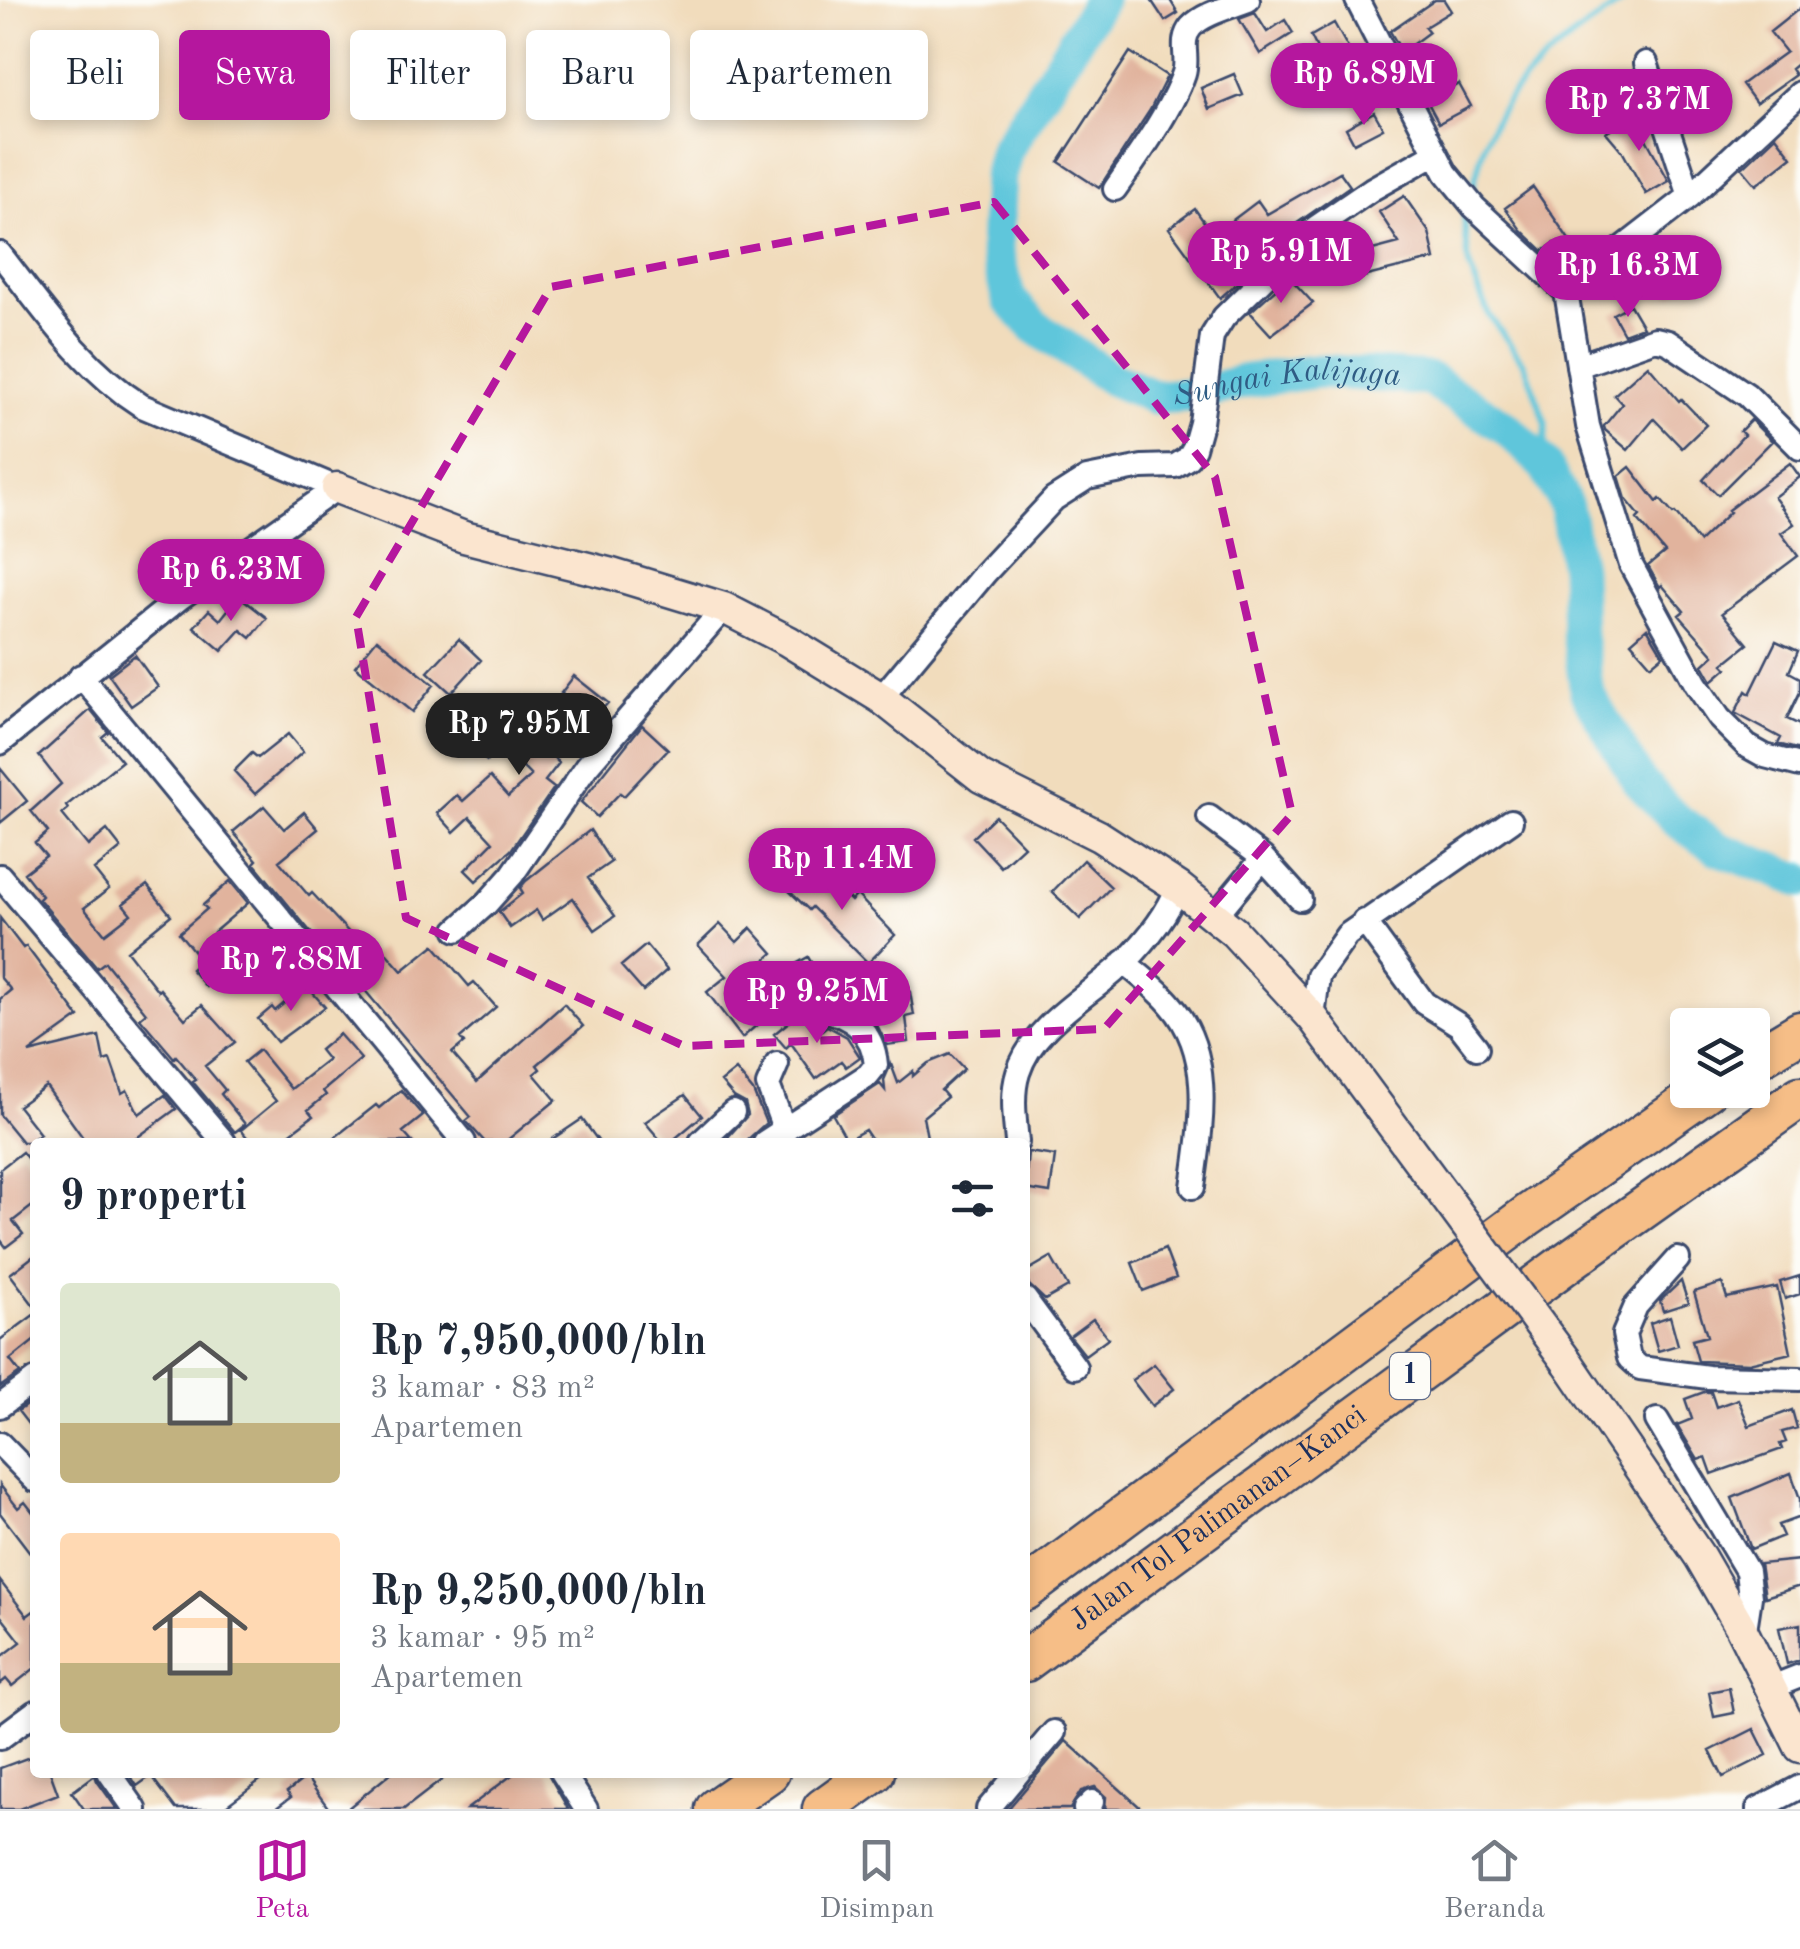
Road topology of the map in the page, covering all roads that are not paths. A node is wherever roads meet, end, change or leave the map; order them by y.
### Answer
1 (1248, 0) edge
2 (1357, 0) edge
3 (1646, 63) dead end
4 (1800, 94) edge
5 (1434, 154) junction
6 (1115, 189) dead end
7 (1690, 196) junction
8 (0, 254) edge
9 (1566, 292) junction
10 (1578, 366) junction
11 (1800, 448) edge
12 (337, 488) junction
13 (724, 608) junction
14 (81, 676) junction
15 (881, 698) junction
16 (0, 743) edge
17 (1800, 765) edge
18 (1209, 818) dead end
19 (1511, 820) dead end
20 (1262, 858) junction
21 (0, 876) edge
22 (1178, 887) junction
23 (1300, 899) dead end
24 (1216, 916) junction
25 (1364, 921) junction
26 (457, 930) dead end
27 (1124, 962) junction
28 (819, 1008) dead end
29 (1313, 1018) junction
30 (1800, 1032) edge
31 (1477, 1048) dead end
32 (1770, 1050) edge
33 (777, 1064) dead end
34 (1800, 1097) edge
35 (1681, 1108) edge
36 (734, 1112) dead end
37 (775, 1137) edge
38 (221, 1138) edge
39 (461, 1138) edge
40 (705, 1138) edge
41 (1017, 1138) edge
42 (1192, 1187) dead end
43 (1678, 1259) dead end
44 (1030, 1305) edge
45 (1075, 1368) dead end
46 (1800, 1379) edge
47 (30, 1384) edge
48 (0, 1406) edge
49 (1658, 1420) dead end
50 (0, 1444) edge
51 (30, 1475) edge
52 (1030, 1586) edge
53 (1744, 1636) junction
54 (1030, 1657) edge
55 (1800, 1676) edge
56 (1770, 1688) junction
57 (30, 1716) edge
58 (1054, 1732) dead end
59 (0, 1738) edge
60 (1800, 1747) edge
61 (1030, 1760) edge
62 (113, 1778) edge
63 (566, 1778) edge
64 (761, 1778) edge
65 (866, 1778) edge
66 (1015, 1778) edge
67 (1800, 1787) edge
68 (136, 1809) edge
69 (586, 1809) edge
70 (716, 1809) edge
71 (824, 1809) edge
72 (988, 1809) edge
73 (1758, 1809) edge

1 - 6 street
2 - 5 street
3 - 7 street
4 - 7 street
5 - 9 street
5 - 15 street
7 - 9 street
8 - 12 street
9 - 10 street
10 - 11 street
10 - 17 street
12 - 13 street
12 - 14 street
13 - 15 street
13 - 26 street
14 - 16 street
14 - 39 street
15 - 22 street
18 - 20 street
19 - 25 street
20 - 23 street
20 - 24 street
21 - 38 street
22 - 24 street
22 - 27 street
24 - 29 street
25 - 29 street
25 - 31 street
27 - 41 street
27 - 42 street
28 - 37 street
29 - 53 street, bridge
30 - 32 highway
33 - 37 street
34 - 54 highway, Jalan Tol Palimanan–Kanci / 1
35 - 52 highway, Jalan Tol Palimanan–Kanci / 1
36 - 40 street
43 - 46 street
44 - 45 street
47 - 48 street
49 - 53 street
50 - 51 street
53 - 56 street
55 - 56 street
56 - 60 street
57 - 59 street
58 - 61 street
62 - 68 street
63 - 69 street
64 - 70 highway
65 - 71 highway
66 - 72 street
67 - 73 street

